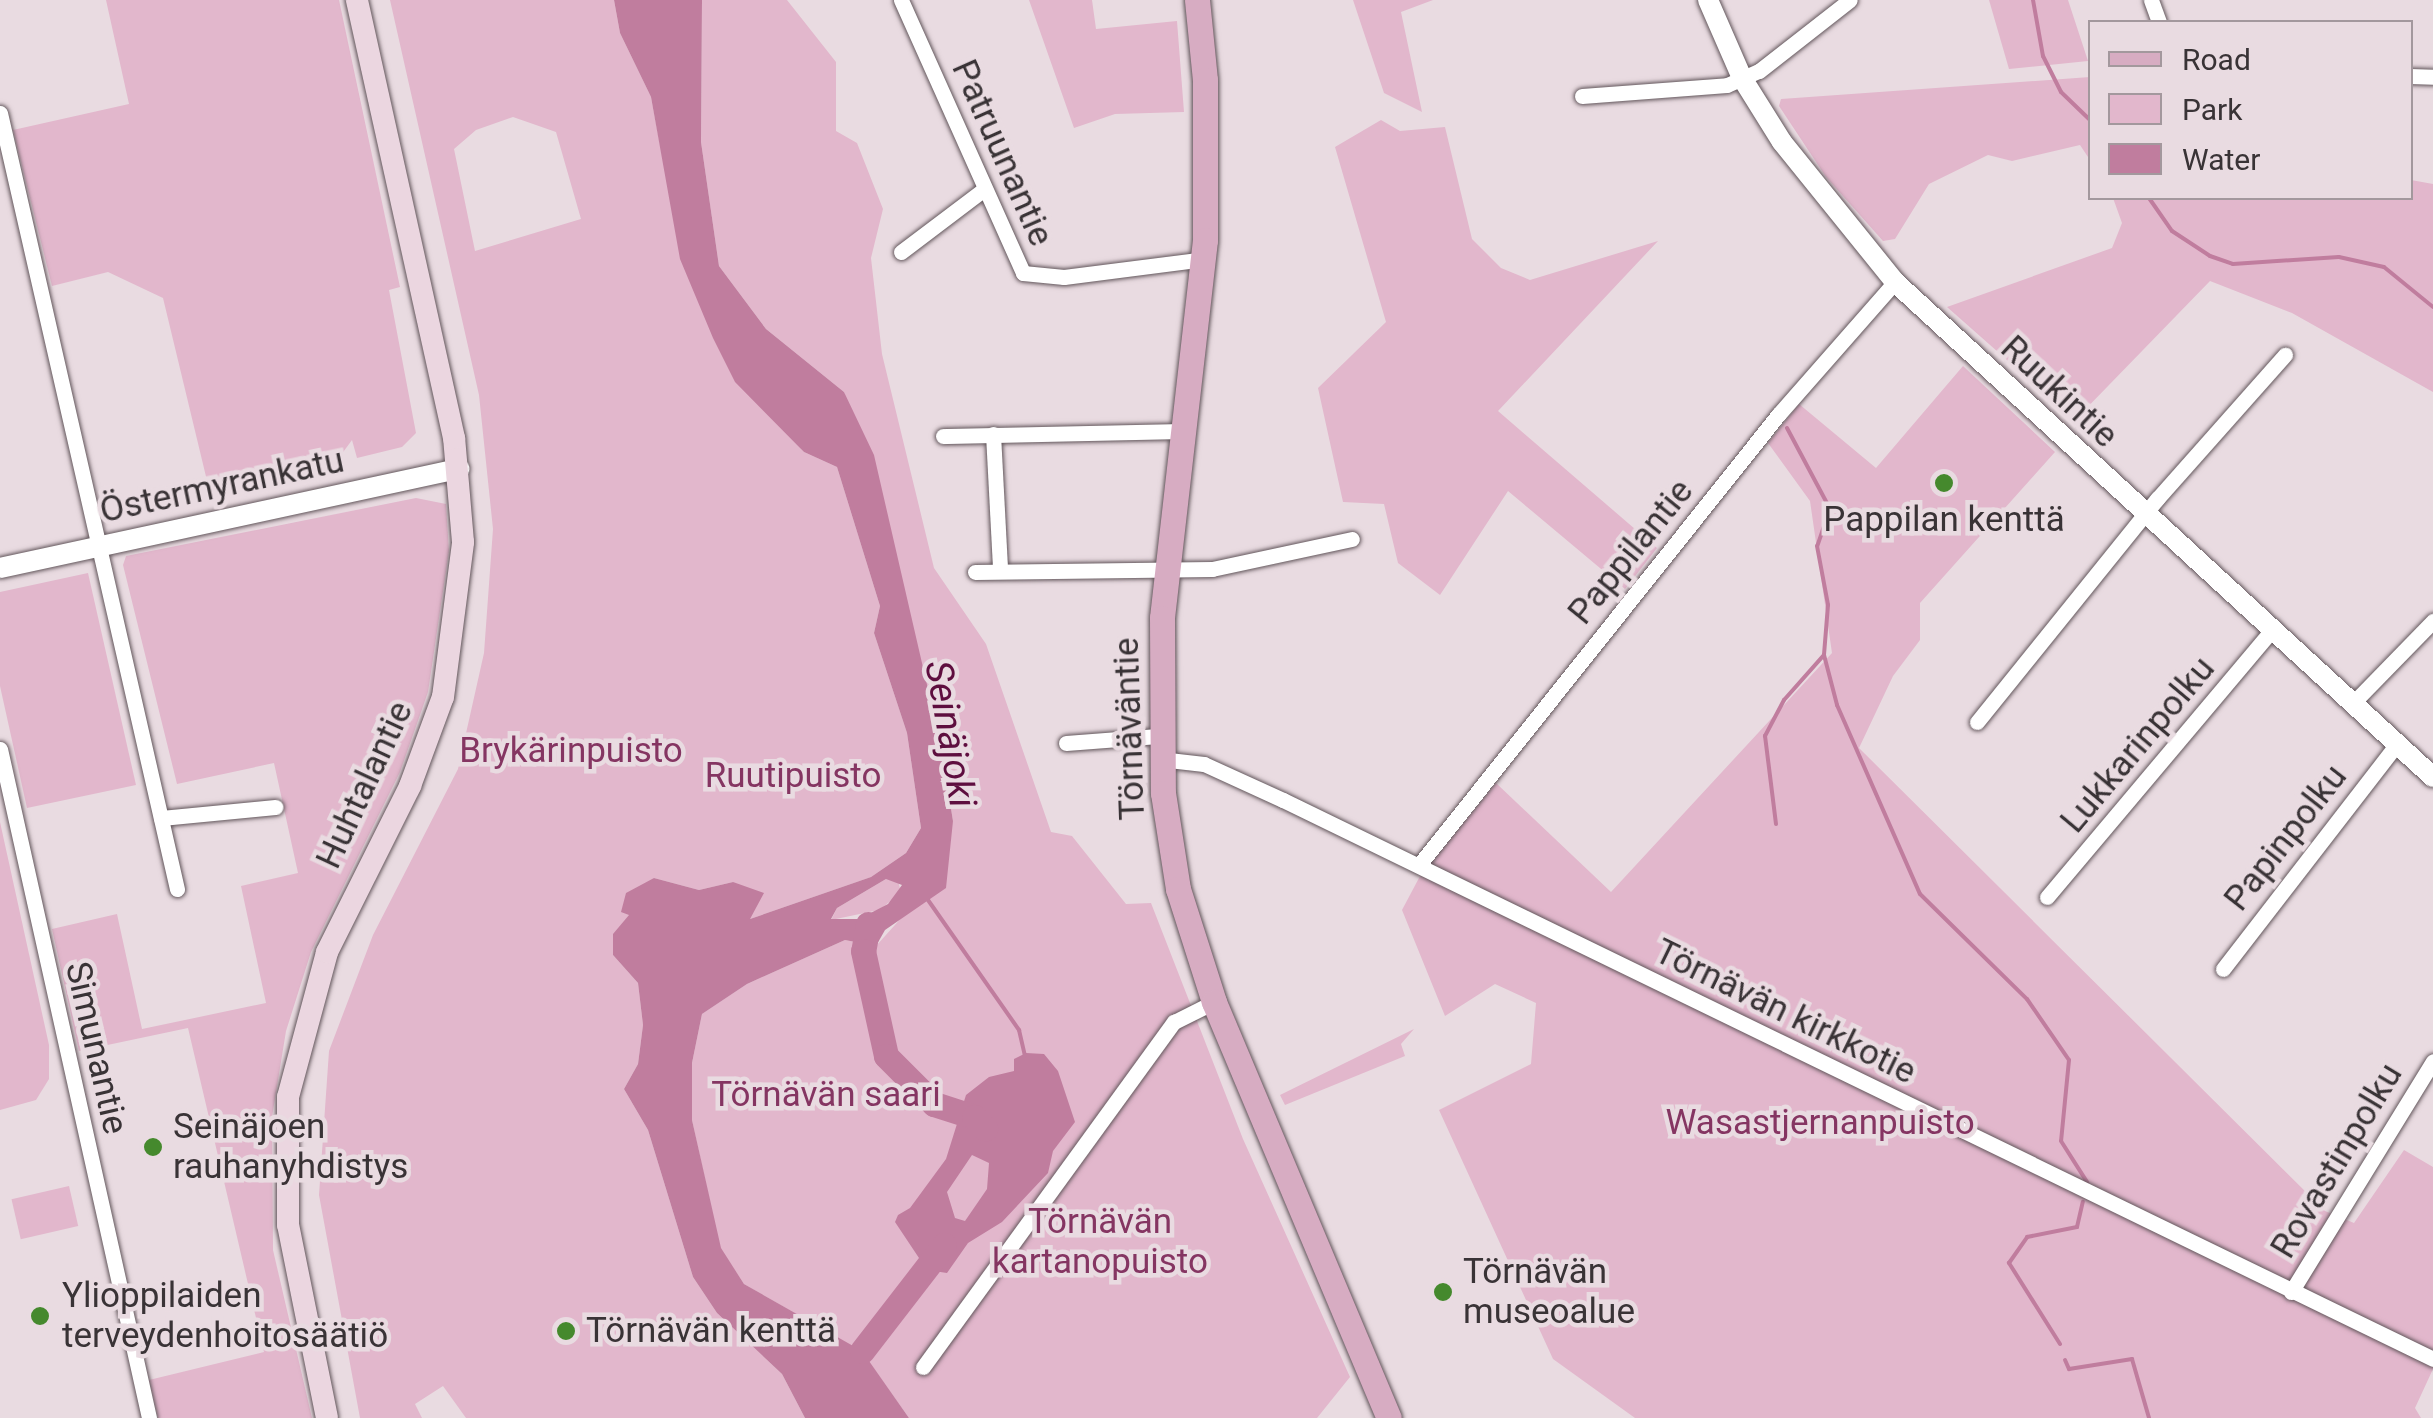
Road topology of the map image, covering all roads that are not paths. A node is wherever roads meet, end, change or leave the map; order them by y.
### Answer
1 (357, 0) edge
2 (900, 0) edge
3 (1197, 0) edge
4 (1708, 0) edge
5 (1850, 0) edge
6 (1742, 78) junction
7 (1582, 96) dead end
8 (0, 113) edge
9 (983, 190) junction
10 (901, 252) dead end
11 (1204, 260) junction
12 (1896, 282) junction
13 (2286, 355) dead end
14 (1188, 432) junction
15 (993, 434) junction
16 (943, 436) dead end
17 (459, 469) junction
18 (2146, 515) junction
19 (1352, 539) dead end
20 (98, 546) junction
21 (0, 568) edge
22 (1000, 568) junction
23 (1166, 570) junction
24 (975, 572) dead end
25 (2433, 621) edge
26 (2272, 630) junction
27 (2352, 703) junction
28 (1977, 722) dead end
29 (1066, 743) dead end
30 (2397, 744) junction
31 (1159, 748) junction
32 (0, 749) edge
33 (2433, 777) edge
34 (275, 807) dead end
35 (161, 818) junction
36 (1419, 866) junction
37 (177, 889) dead end
38 (2048, 896) dead end
39 (2222, 969) dead end
40 (1214, 1002) junction
41 (2433, 1061) edge
42 (2292, 1292) junction
43 (2433, 1359) edge
44 (923, 1367) dead end
45 (149, 1418) edge
46 (328, 1418) edge
47 (1389, 1418) edge

1 - 17 main road, Huhtalantie
2 - 9 street, Patruunantie
3 - 11 main road, Törnäväntie
4 - 6 street, Ruukintie
5 - 6 street
6 - 7 street
6 - 12 street, Ruukintie
8 - 20 street
9 - 10 street
9 - 11 street, Patruunantie
11 - 14 main road, Törnäväntie
12 - 18 street, Ruukintie
12 - 36 street, Pappilantie
13 - 18 street
14 - 15 street
14 - 23 main road, Törnäväntie
15 - 16 street
15 - 22 street
17 - 20 street, Östermyrankatu
17 - 46 main road, Huhtalantie
18 - 26 street, Ruukintie
18 - 28 street
19 - 23 street
20 - 21 street, Östermyrankatu
20 - 35 street
22 - 23 street
22 - 24 street
23 - 31 main road, Törnäväntie
25 - 27 street
26 - 27 street, Ruukintie
26 - 38 street, Lukkarinpolku
27 - 30 street, Ruukintie
29 - 31 street, Törnävän kirkkotie
30 - 33 street, Ruukintie
30 - 39 street, Papinpolku
31 - 36 street, Törnävän kirkkotie
31 - 40 main road, Törnäväntie
32 - 45 street, Simunantie
34 - 35 street
35 - 37 street
36 - 42 street, Törnävän kirkkotie
40 - 44 street
40 - 47 main road, Törnäväntie
41 - 42 street, Rovastinpolku
42 - 43 street, Törnävän kirkkotie

